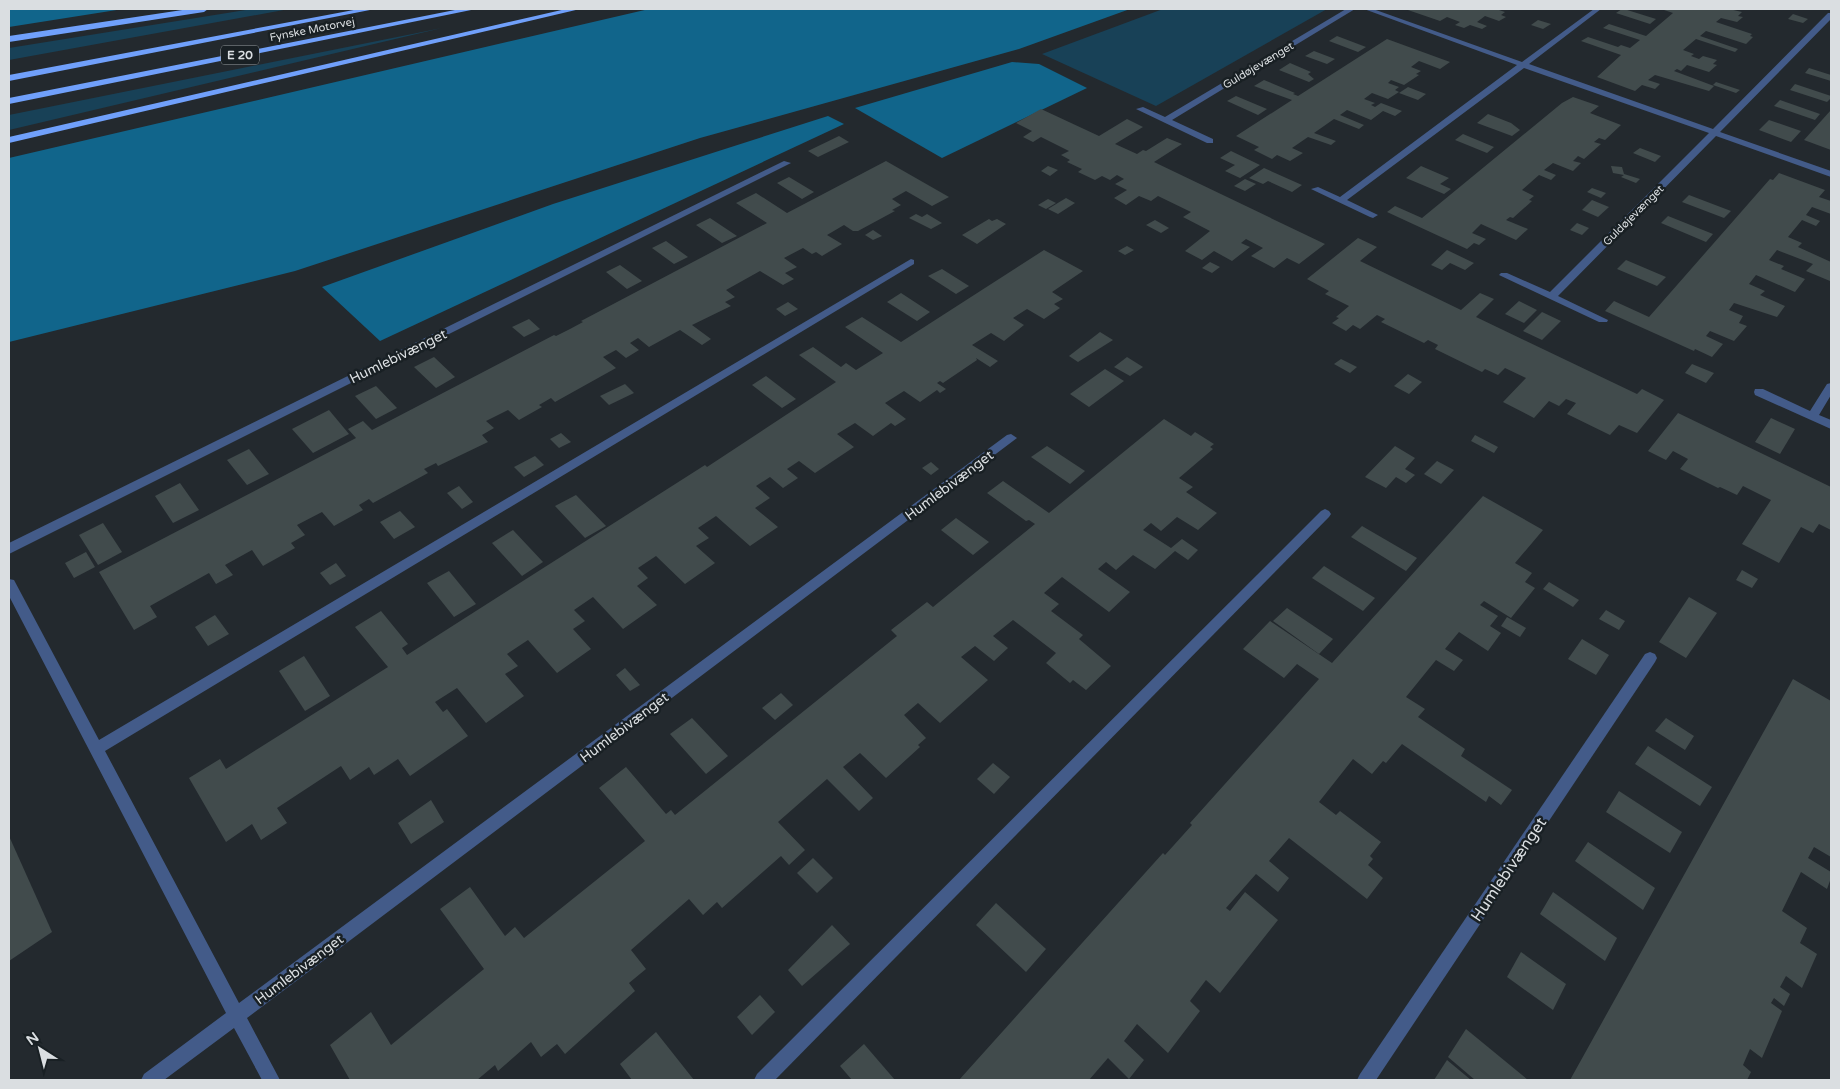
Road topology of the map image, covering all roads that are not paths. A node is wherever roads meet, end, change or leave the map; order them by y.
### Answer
1 (204, 9) edge
2 (371, 9) edge
3 (472, 9) edge
4 (576, 9) edge
5 (1350, 9) edge
6 (1367, 9) edge
7 (1598, 9) edge
8 (1831, 15) edge
9 (9, 39) edge
10 (1523, 64) junction
11 (9, 78) edge
12 (9, 101) edge
13 (1140, 109) dead end
14 (1165, 120) junction
15 (1714, 133) junction
16 (9, 140) edge
17 (1210, 141) dead end
18 (787, 163) dead end
19 (1831, 174) edge
20 (1315, 189) dead end
21 (1341, 200) junction
22 (1373, 215) dead end
23 (911, 262) dead end
24 (1504, 275) dead end
25 (1552, 296) junction
26 (1603, 320) dead end
27 (1831, 387) edge
28 (1759, 392) dead end
29 (1812, 416) junction
30 (1831, 424) edge
31 (1011, 438) dead end
32 (1325, 514) dead end
33 (9, 548) edge
34 (9, 584) edge
35 (1650, 658) dead end
36 (96, 749) junction
37 (236, 1016) junction
38 (150, 1080) edge
39 (271, 1080) edge
40 (762, 1080) edge
41 (1366, 1080) edge

1 - 9 highway
2 - 11 highway, Fynske Motorvej / E 20
3 - 12 highway, Fynske Motorvej / E 20
4 - 16 highway
5 - 14 street, Guldøjevænget
6 - 10 street
7 - 10 street
8 - 15 street, Guldøjevænget
10 - 15 street
10 - 21 street
13 - 14 street
14 - 17 street
15 - 19 street
15 - 25 street, Guldøjevænget
18 - 33 street, Humlebivænget
20 - 21 street
21 - 22 street
23 - 36 street
24 - 25 street
25 - 26 street
27 - 29 street
28 - 29 street
29 - 30 street
31 - 37 street, Humlebivænget
32 - 40 street
34 - 36 street
35 - 41 street, Humlebivænget
36 - 37 street
37 - 38 street, Humlebivænget
37 - 39 street

